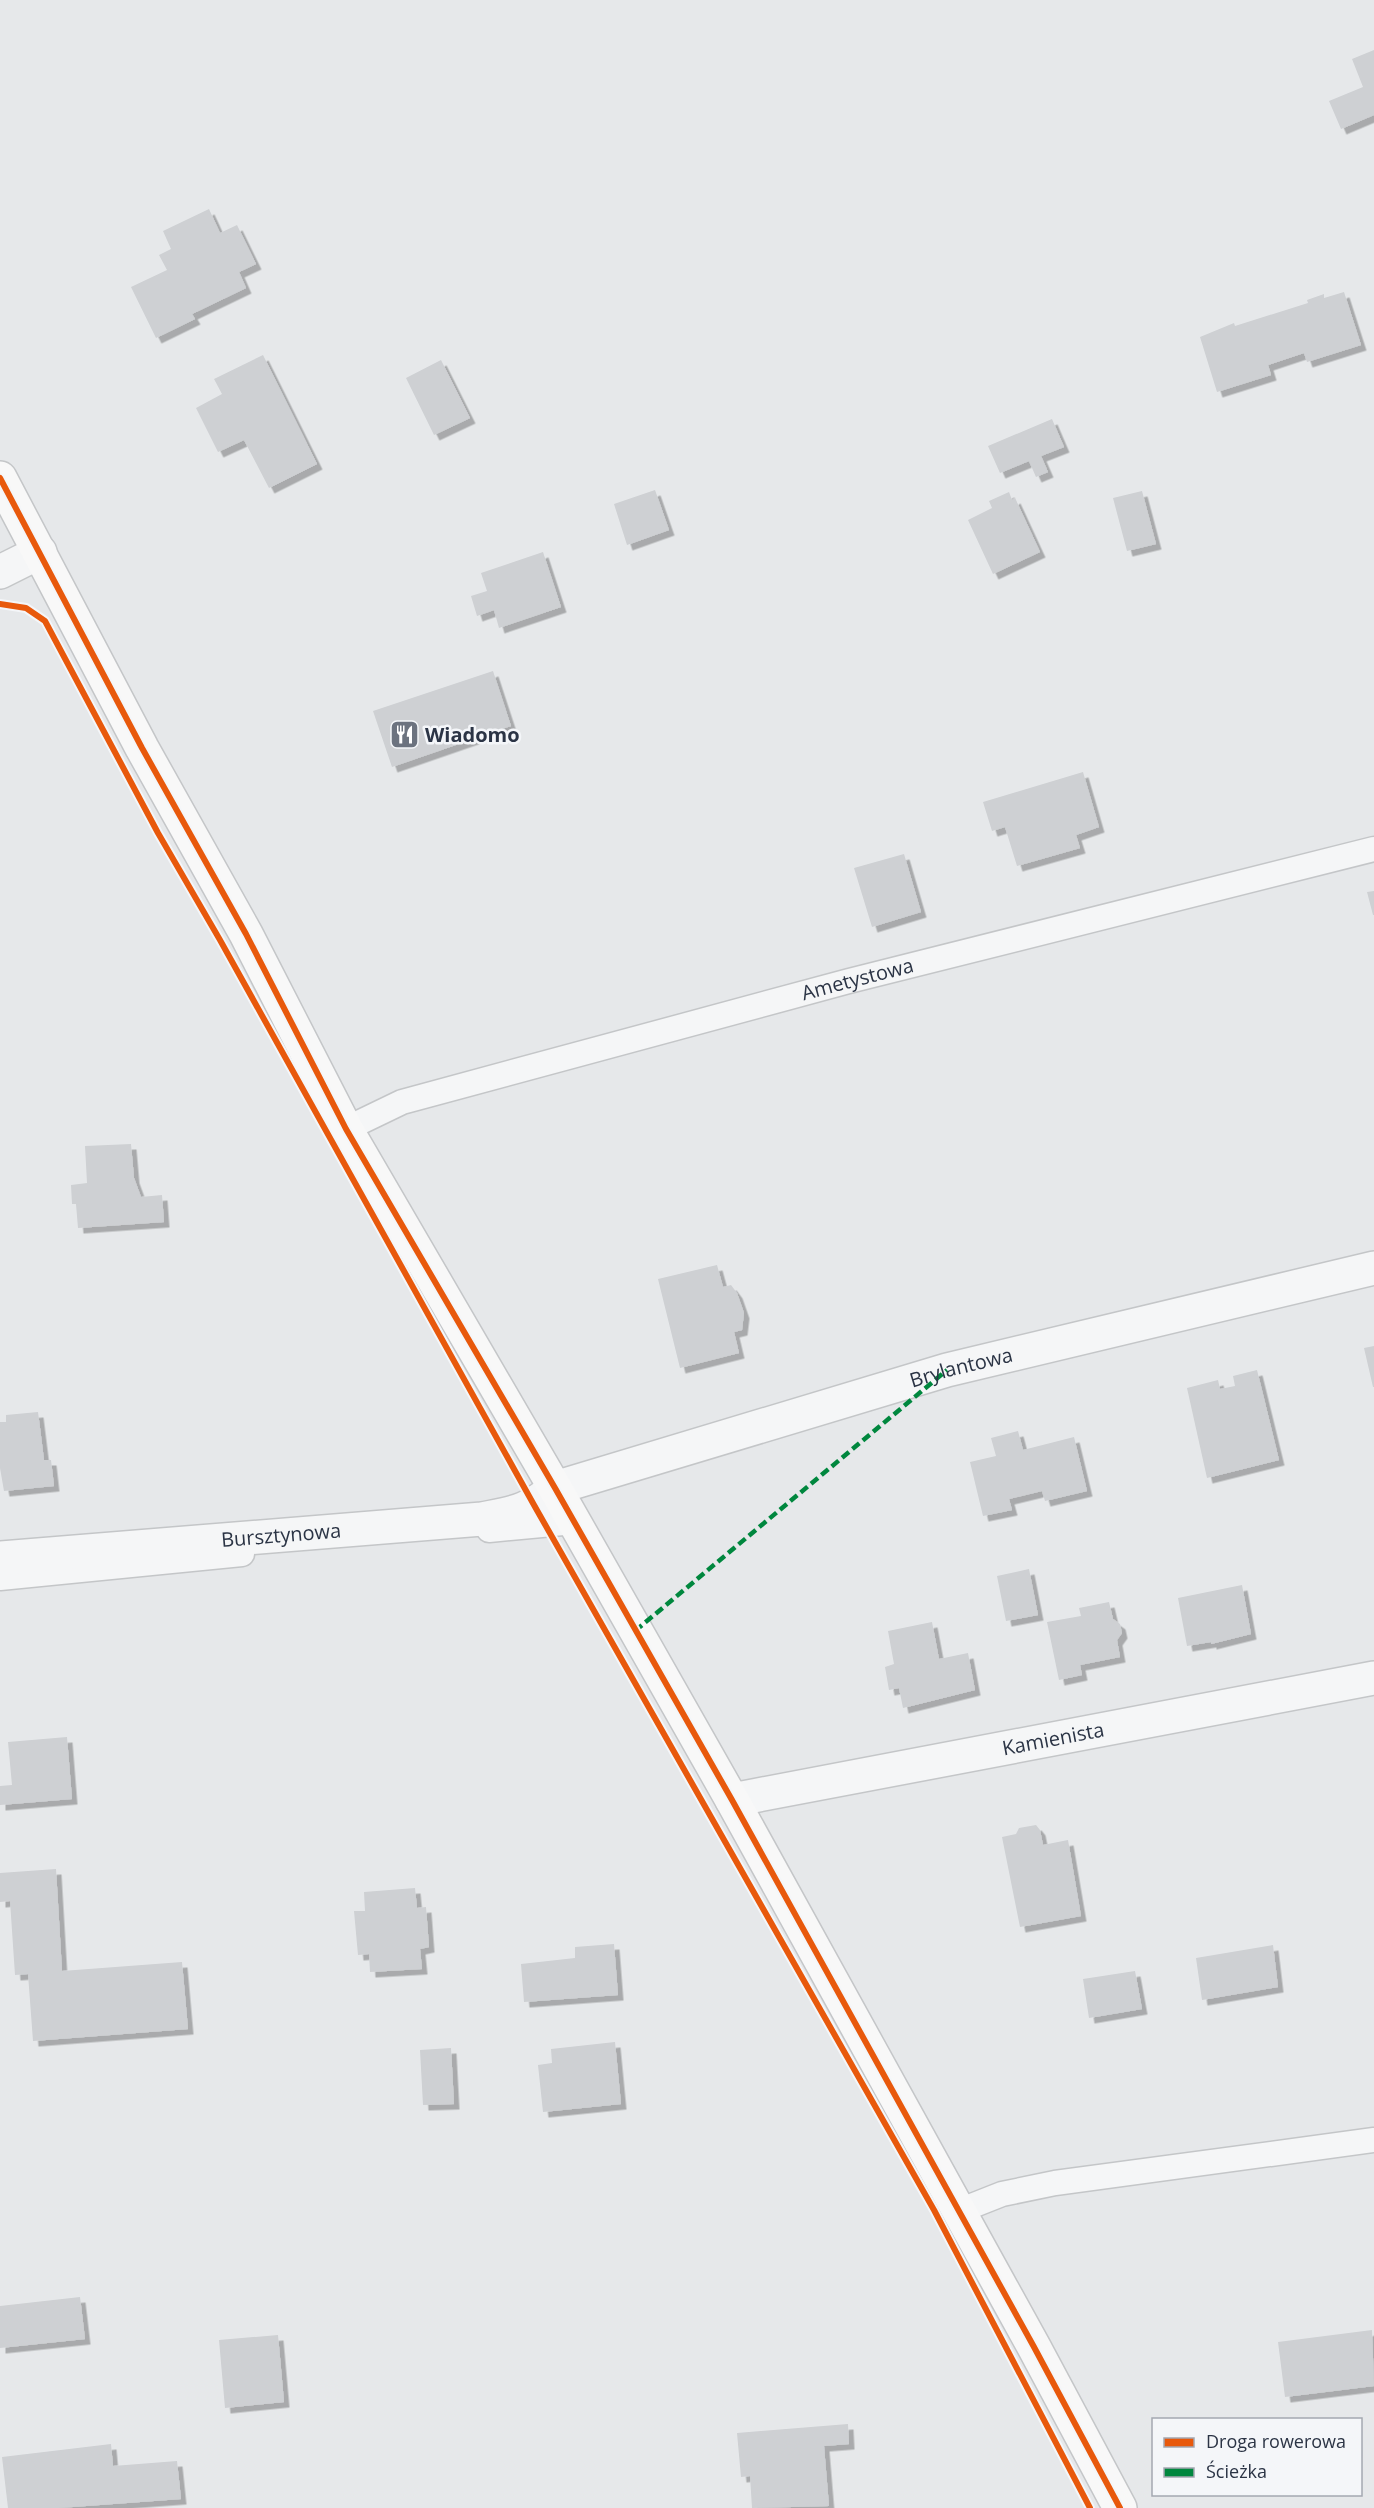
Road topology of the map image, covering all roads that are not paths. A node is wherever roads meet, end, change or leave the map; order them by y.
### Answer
1 (0, 478) edge
2 (40, 552) junction
3 (0, 572) edge
4 (1374, 849) edge
5 (346, 1129) junction
6 (1374, 1268) edge
7 (555, 1488) junction
8 (574, 1522) junction
9 (0, 1558) edge
10 (0, 1578) edge
11 (1374, 1678) edge
12 (732, 1800) junction
13 (1374, 2140) edge
14 (958, 2211) junction
15 (1120, 2508) edge

1 - 2 street
2 - 3 street
2 - 5 street
4 - 5 lane, Ametystowa
5 - 7 street
6 - 7 street, Brylantowa
7 - 8 street
7 - 9 street, Bursztynowa
8 - 10 lane
8 - 12 street
11 - 12 street, Kamienista
12 - 14 street
13 - 14 lane
14 - 15 street

